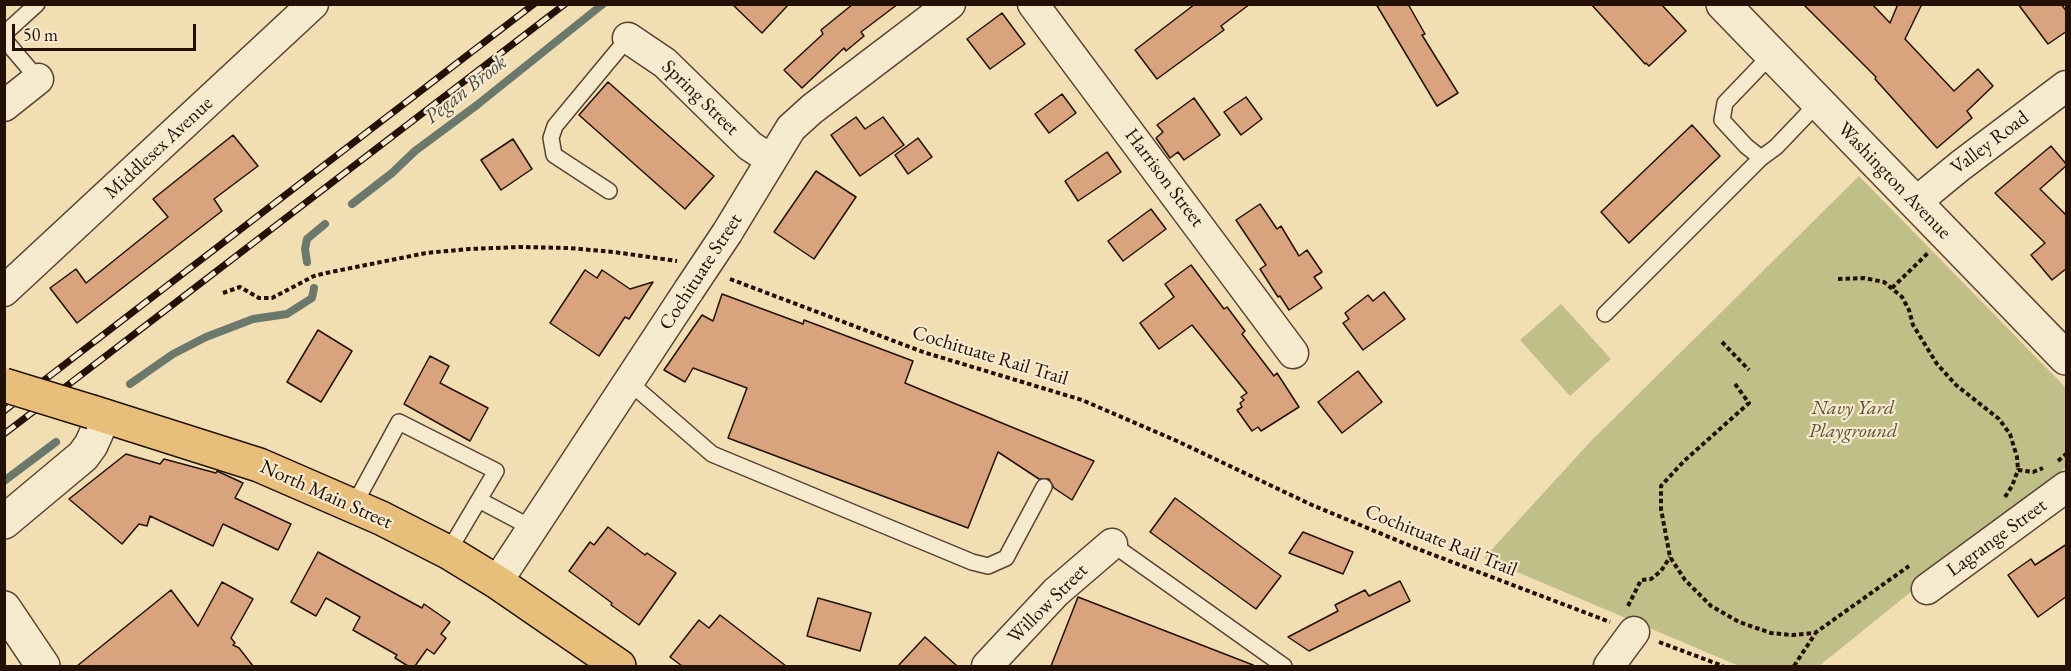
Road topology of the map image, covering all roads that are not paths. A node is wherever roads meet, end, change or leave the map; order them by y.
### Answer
1 (37, 4) edge
2 (313, 4) edge
3 (950, 4) edge
4 (1033, 4) edge
5 (1723, 4) edge
6 (4, 34) edge
7 (628, 38) joint
8 (4, 39) edge
9 (1772, 55) junction
10 (38, 79) joint
11 (2067, 86) edge
12 (1818, 103) junction
13 (4, 106) edge
14 (1761, 158) junction
15 (770, 159) junction
16 (609, 191) dead end
17 (1915, 203) junction
18 (4, 291) edge
19 (1605, 314) dead end
20 (1293, 353) dead end
21 (2067, 358) edge
22 (629, 382) junction
23 (4, 385) edge
24 (98, 414) junction
25 (1044, 487) dead end
26 (2067, 487) edge
27 (480, 500) junction
28 (354, 505) junction
29 (4, 522) edge
30 (532, 528) junction
31 (1112, 544) joint
32 (448, 552) junction
33 (497, 582) junction
34 (1928, 589) dead end
35 (4, 608) edge
36 (1626, 628) road end
37 (43, 666) edge
38 (619, 666) edge
39 (987, 666) edge
40 (1284, 666) edge
41 (1609, 666) edge

1 - 6 lane
2 - 18 street, Middlesex Avenue
3 - 15 street, Cochituate Street
4 - 20 street, Harrison Street
5 - 9 street, Washington Avenue
7 - 15 street, Spring Street
7 - 16 lane
8 - 10 lane
9 - 12 street, Washington Avenue
9 - 14 lane
10 - 13 street
11 - 17 street, Valley Road
12 - 14 lane
12 - 17 street, Washington Avenue
14 - 19 lane
15 - 22 street, Cochituate Street, bridge
17 - 21 street, Washington Avenue
22 - 25 lane
22 - 30 street, Cochituate Street
23 - 24 main road, North Main Street, bridge
24 - 28 main road, North Main Street
24 - 29 street
26 - 34 street, Lagrange Street
27 - 28 lane
27 - 30 lane
27 - 32 lane
28 - 32 main road, North Main Street
30 - 33 street, Cochituate Street
31 - 39 street, Willow Street
31 - 40 lane
32 - 33 main road, North Main Street
33 - 38 main road, North Main Street
35 - 37 street
36 - 41 street

